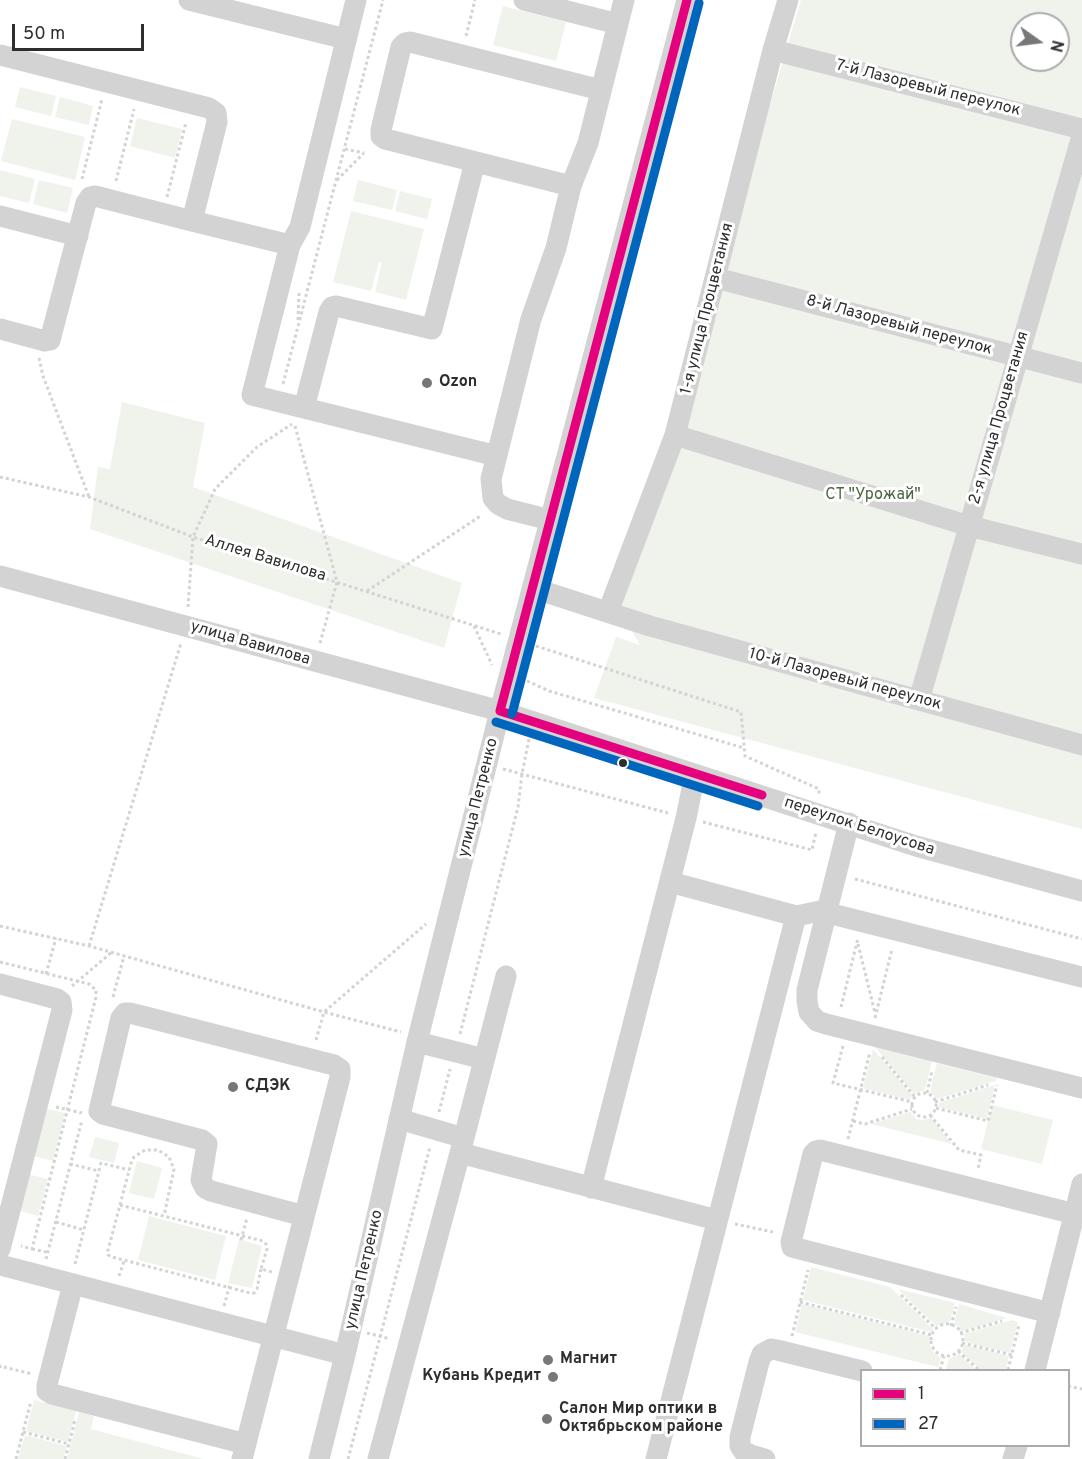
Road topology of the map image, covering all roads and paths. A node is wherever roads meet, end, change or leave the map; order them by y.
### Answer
1 (189, 0) edge
2 (356, 0) edge
3 (383, 0) edge
4 (475, 0) edge
5 (524, 0) edge
6 (624, 0) edge
7 (687, 0) edge
8 (788, 0) edge
9 (618, 24) junction
10 (346, 39) junction
11 (774, 50) junction
12 (461, 55) junction
13 (0, 56) edge
14 (106, 82) junction
15 (139, 90) junction
16 (601, 90) junction
17 (190, 103) junction
18 (1082, 129) edge
19 (1082, 136) edge
20 (337, 147) dead end
21 (345, 148) junction
22 (475, 162) junction
23 (82, 180) dead end
24 (336, 181) junction
25 (571, 186) junction
26 (111, 200) junction
27 (163, 213) junction
28 (0, 216) edge
29 (192, 220) junction
30 (78, 236) junction
31 (290, 245) junction
32 (716, 278) junction
33 (0, 329) edge
34 (36, 338) junction
35 (1018, 357) junction
36 (1082, 373) edge
37 (278, 401) junction
38 (304, 408) junction
39 (675, 435) junction
40 (497, 456) junction
41 (0, 477) edge
42 (88, 497) junction
43 (498, 504) junction
44 (550, 520) junction
45 (969, 526) junction
46 (194, 537) junction
47 (1082, 554) edge
48 (0, 576) edge
49 (337, 582) junction
50 (533, 588) junction
51 (367, 592) junction
52 (608, 612) junction
53 (186, 626) junction
54 (474, 626) junction
55 (519, 640) junction
56 (315, 662) junction
57 (510, 673) junction
58 (919, 700) junction
59 (500, 711) junction
60 (532, 721) junction
61 (1082, 746) edge
62 (744, 748) junction
63 (695, 774) junction
64 (820, 814) junction
65 (849, 823) junction
66 (836, 874) junction
67 (669, 882) junction
68 (1082, 891) edge
69 (826, 913) junction
70 (796, 916) junction
71 (862, 922) junction
72 (427, 923) dead end
73 (0, 926) edge
74 (897, 930) junction
75 (56, 938) junction
76 (1082, 939) edge
77 (857, 942) junction
78 (89, 946) junction
79 (112, 952) junction
80 (506, 976) dead end
81 (1082, 977) edge
82 (0, 984) edge
83 (49, 997) junction
84 (324, 1012) junction
85 (876, 1015) junction
86 (841, 1028) junction
87 (418, 1039) junction
88 (872, 1039) junction
89 (455, 1052) junction
90 (310, 1059) junction
91 (484, 1059) junction
92 (932, 1071) dead end
93 (1082, 1088) edge
94 (860, 1089) junction
95 (927, 1093) junction
96 (915, 1097) junction
97 (912, 1102) junction
98 (935, 1102) junction
99 (936, 1108) junction
100 (912, 1109) junction
101 (68, 1110) dead end
102 (83, 1114) dead end
103 (930, 1115) junction
104 (399, 1119) junction
105 (853, 1120) junction
106 (435, 1130) junction
107 (462, 1145) junction
108 (844, 1156) junction
109 (70, 1164) dead end
110 (129, 1170) junction
111 (99, 1171) junction
112 (1082, 1185) edge
113 (591, 1188) junction
114 (973, 1188) junction
115 (120, 1205) junction
116 (1075, 1214) junction
117 (164, 1216) junction
118 (304, 1216) junction
119 (717, 1220) junction
120 (56, 1222) dead end
121 (84, 1230) junction
122 (792, 1237) junction
123 (0, 1249) edge
124 (32, 1249) dead end
125 (48, 1252) dead end
126 (813, 1253) junction
127 (0, 1265) edge
128 (261, 1269) junction
129 (898, 1275) junction
130 (289, 1276) junction
131 (71, 1284) junction
132 (800, 1302) junction
133 (1020, 1305) junction
134 (1050, 1313) junction
135 (351, 1329) junction
136 (936, 1329) junction
137 (793, 1332) dead end
138 (960, 1333) junction
139 (932, 1335) junction
140 (273, 1336) junction
141 (380, 1336) junction
142 (409, 1343) junction
143 (962, 1343) junction
144 (958, 1351) junction
145 (345, 1354) junction
146 (1012, 1355) junction
147 (944, 1356) junction
148 (0, 1368) edge
149 (941, 1369) edge
150 (977, 1369) edge
151 (1008, 1369) edge
152 (1036, 1369) edge
153 (860, 1371) edge
154 (49, 1379) junction
155 (32, 1398) dead end
156 (80, 1401) junction
157 (23, 1432) junction
158 (69, 1444) junction
159 (244, 1451) edge
160 (16, 1459) edge
161 (65, 1459) edge
162 (319, 1459) edge
163 (348, 1459) edge
164 (378, 1459) edge
165 (656, 1459) edge
166 (765, 1459) edge

1 - 10 street
2 - 10 street
3 - 21 path
4 - 12 path
5 - 9 street
6 - 9 street
7 - 44 street, улица Петренко
8 - 11 street, 1-я улица Процветания
9 - 16 street
10 - 31 street
11 - 18 street, 7-й Лазоревый переулок
11 - 32 street, 1-я улица Процветания
12 - 16 street
12 - 22 street
13 - 14 street
14 - 15 street
14 - 23 path
15 - 17 street
15 - 26 path
16 - 25 street
17 - 27 path
17 - 29 street
19 - 35 street, 2-я улица Процветания
20 - 21 path
21 - 24 path
21 - 24 path
22 - 25 street
22 - 38 street
24 - 37 path
25 - 40 street
26 - 27 street
26 - 30 street
27 - 29 street
28 - 30 street
29 - 31 street
30 - 34 street
31 - 37 street
32 - 35 street, 8-й Лазоревый переулок
32 - 39 street, 1-я улица Процветания
33 - 34 street
34 - 42 path
35 - 36 street, 8-й Лазоревый переулок
35 - 45 street, 2-я улица Процветания
37 - 38 street
38 - 40 street
39 - 45 street
39 - 52 street, 1-я улица Процветания
40 - 43 street
41 - 42 path, Аллея Вавилова
42 - 46 path, Аллея Вавилова
43 - 44 street
43 - 51 path
44 - 50 street, улица Петренко
45 - 47 street
45 - 58 street, 2-я улица Процветания
46 - 49 path, Аллея Вавилова
46 - 49 path
46 - 53 path
48 - 53 street, улица Вавилова
49 - 51 path, Аллея Вавилова
49 - 56 path
50 - 52 street, 10-й Лазоревый переулок
50 - 55 street, улица Петренко
51 - 54 path, Аллея Вавилова
52 - 58 street, 10-й Лазоревый переулок
53 - 56 street, улица Вавилова
53 - 78 path
54 - 55 path, Аллея Вавилова
54 - 57 path
55 - 57 street, улица Петренко
55 - 62 path, Аллея Вавилова
56 - 59 street, улица Вавилова
57 - 59 street, улица Петренко
57 - 62 path
58 - 61 street, 10-й Лазоревый переулок
59 - 60 street, переулок Белоусова
59 - 87 street, улица Петренко
60 - 63 street, переулок Белоусова
60 - 89 path
62 - 64 path
63 - 64 street, переулок Белоусова
63 - 67 street
64 - 65 street, переулок Белоусова
65 - 66 street
65 - 68 street, переулок Белоусова
66 - 69 street
66 - 76 path
67 - 70 street
67 - 113 street
69 - 70 street
69 - 71 street
69 - 86 street
70 - 119 street
71 - 74 street
71 - 77 path
72 - 84 path
73 - 75 path
74 - 81 street
74 - 85 path
75 - 78 path
75 - 83 path
77 - 85 path
77 - 86 path
78 - 79 path
79 - 83 path
79 - 84 path
80 - 91 street
82 - 83 street
83 - 123 street
84 - 87 path
84 - 90 path
85 - 88 path
86 - 88 street
86 - 94 path
87 - 89 street
87 - 104 street, улица Петренко
88 - 93 street
88 - 94 path
88 - 96 path
89 - 91 street
89 - 106 path
90 - 118 street
90 - 118 street
91 - 107 street
92 - 95 path
94 - 97 path
94 - 105 path
95 - 96 path
95 - 98 path
96 - 97 path
97 - 100 path
98 - 99 path
98 - 99 path
99 - 103 path
100 - 103 path
100 - 105 path
101 - 102 path
103 - 114 path
104 - 106 street
104 - 135 street, улица Петренко
105 - 108 path
106 - 107 street
106 - 141 path
107 - 113 street
107 - 142 street
108 - 114 street
108 - 122 street
109 - 111 path
110 - 111 path
110 - 115 path
110 - 117 path
111 - 121 path
112 - 116 street
113 - 119 street
114 - 116 street
115 - 117 path
115 - 128 path
116 - 134 street
117 - 128 path
118 - 130 street
119 - 122 path
119 - 165 street
120 - 121 path
121 - 131 path
122 - 126 street
124 - 125 path
126 - 129 street
126 - 132 path
127 - 131 street
128 - 130 path
129 - 133 street
129 - 136 path
130 - 140 street
131 - 140 street
131 - 154 street
132 - 137 path
132 - 139 path
133 - 134 street
133 - 138 path
133 - 146 path
134 - 152 street
135 - 141 path
135 - 145 street, улица Петренко
136 - 138 path
136 - 139 path
138 - 143 path
139 - 147 path
140 - 145 street
140 - 159 street
141 - 142 path
141 - 163 path
142 - 164 street
143 - 144 path
143 - 146 path
144 - 147 path
144 - 150 path
145 - 162 street, улица Петренко
146 - 151 path
147 - 149 path
148 - 154 path
153 - 166 street
154 - 156 street
155 - 157 path
156 - 158 path
156 - 159 street
157 - 158 path
157 - 160 path
158 - 161 path

